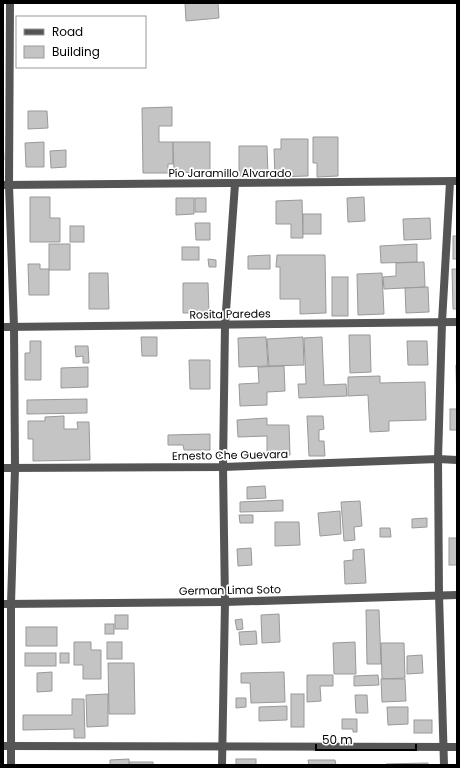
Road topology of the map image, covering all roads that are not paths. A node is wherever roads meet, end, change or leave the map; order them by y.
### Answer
1 (10, 3) edge
2 (6, 28) edge
3 (453, 181) edge
4 (235, 184) junction
5 (6, 185) edge
6 (442, 322) junction
7 (457, 322) edge
8 (225, 325) junction
9 (3, 327) edge
10 (14, 327) junction
11 (438, 459) junction
12 (457, 460) edge
13 (223, 467) junction
14 (3, 468) edge
15 (15, 468) junction
16 (439, 594) junction
17 (457, 595) edge
18 (225, 602) junction
19 (7, 604) edge
20 (222, 745) junction
21 (7, 746) edge
22 (444, 747) junction
23 (457, 747) edge
24 (11, 765) edge
25 (222, 765) edge
26 (444, 765) edge

1 - 2 street
2 - 5 street
3 - 4 street, Pío Jaramillo Alvarado
3 - 6 street
4 - 5 street, Pío Jaramillo Alvarado
4 - 8 street
5 - 10 street
6 - 7 street, Rosita Paredes
6 - 8 street, Rosita Paredes
6 - 11 street
8 - 10 street, Rosita Paredes
8 - 13 street
9 - 10 street, Rosita Paredes
10 - 15 street
11 - 12 street, Ernesto Che Guevara
11 - 13 street, Ernesto Che Guevara
11 - 16 street
13 - 15 street, Ernesto Che Guevara
13 - 18 street
14 - 15 street, Ernesto Che Guevara
15 - 19 street
16 - 17 street, German Lima Soto
16 - 18 street, German Lima Soto
16 - 22 street
18 - 19 street, German Lima Soto
18 - 20 street
19 - 21 street
20 - 21 street
20 - 22 street
20 - 25 street
21 - 24 street
22 - 23 street
22 - 26 street

